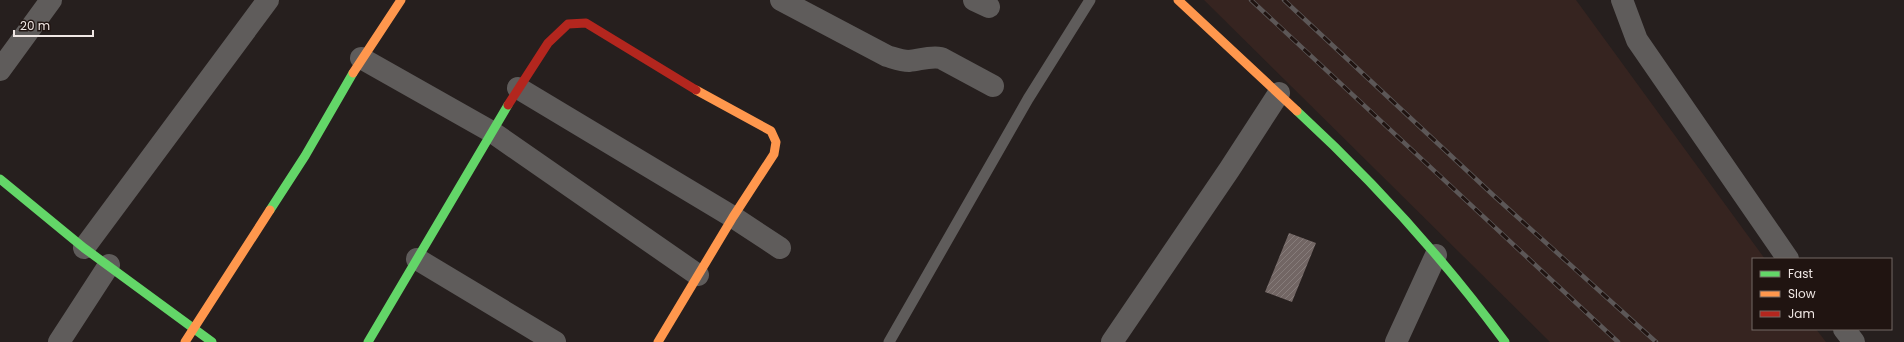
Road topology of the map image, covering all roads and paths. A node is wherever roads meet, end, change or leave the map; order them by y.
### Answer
1 (51, 0) edge
2 (268, 0) edge
3 (401, 0) edge
4 (781, 0) edge
5 (1090, 0) edge
6 (1178, 0) edge
7 (1622, 0) edge
8 (361, 58) junction
9 (0, 70) edge
10 (993, 86) dead end
11 (518, 88) junction
12 (1279, 94) junction
13 (492, 132) junction
14 (0, 179) edge
15 (733, 217) junction
16 (84, 248) junction
17 (780, 248) dead end
18 (1436, 255) junction
19 (1787, 258) edge
20 (417, 259) junction
21 (109, 265) junction
22 (698, 276) junction
23 (194, 327) junction
24 (1845, 330) edge
25 (59, 342) edge
26 (185, 342) edge
27 (212, 342) edge
28 (368, 342) edge
29 (555, 342) edge
30 (658, 342) edge
31 (890, 342) edge
32 (1112, 342) edge
33 (1396, 342) edge
34 (1505, 342) edge
35 (1854, 342) edge

1 - 9 street
2 - 16 street
3 - 8 street
4 - 10 street
5 - 31 lane
6 - 12 street
7 - 19 street
8 - 13 street
8 - 23 street
11 - 13 street
11 - 15 street
11 - 15 street
12 - 18 street
12 - 32 street
13 - 20 street
13 - 22 street
14 - 16 street
15 - 17 street
15 - 22 street
16 - 21 street
18 - 33 street
18 - 34 street
20 - 28 street
20 - 29 street
21 - 23 street
21 - 25 street
22 - 30 street
23 - 26 street
23 - 27 street
24 - 35 street

